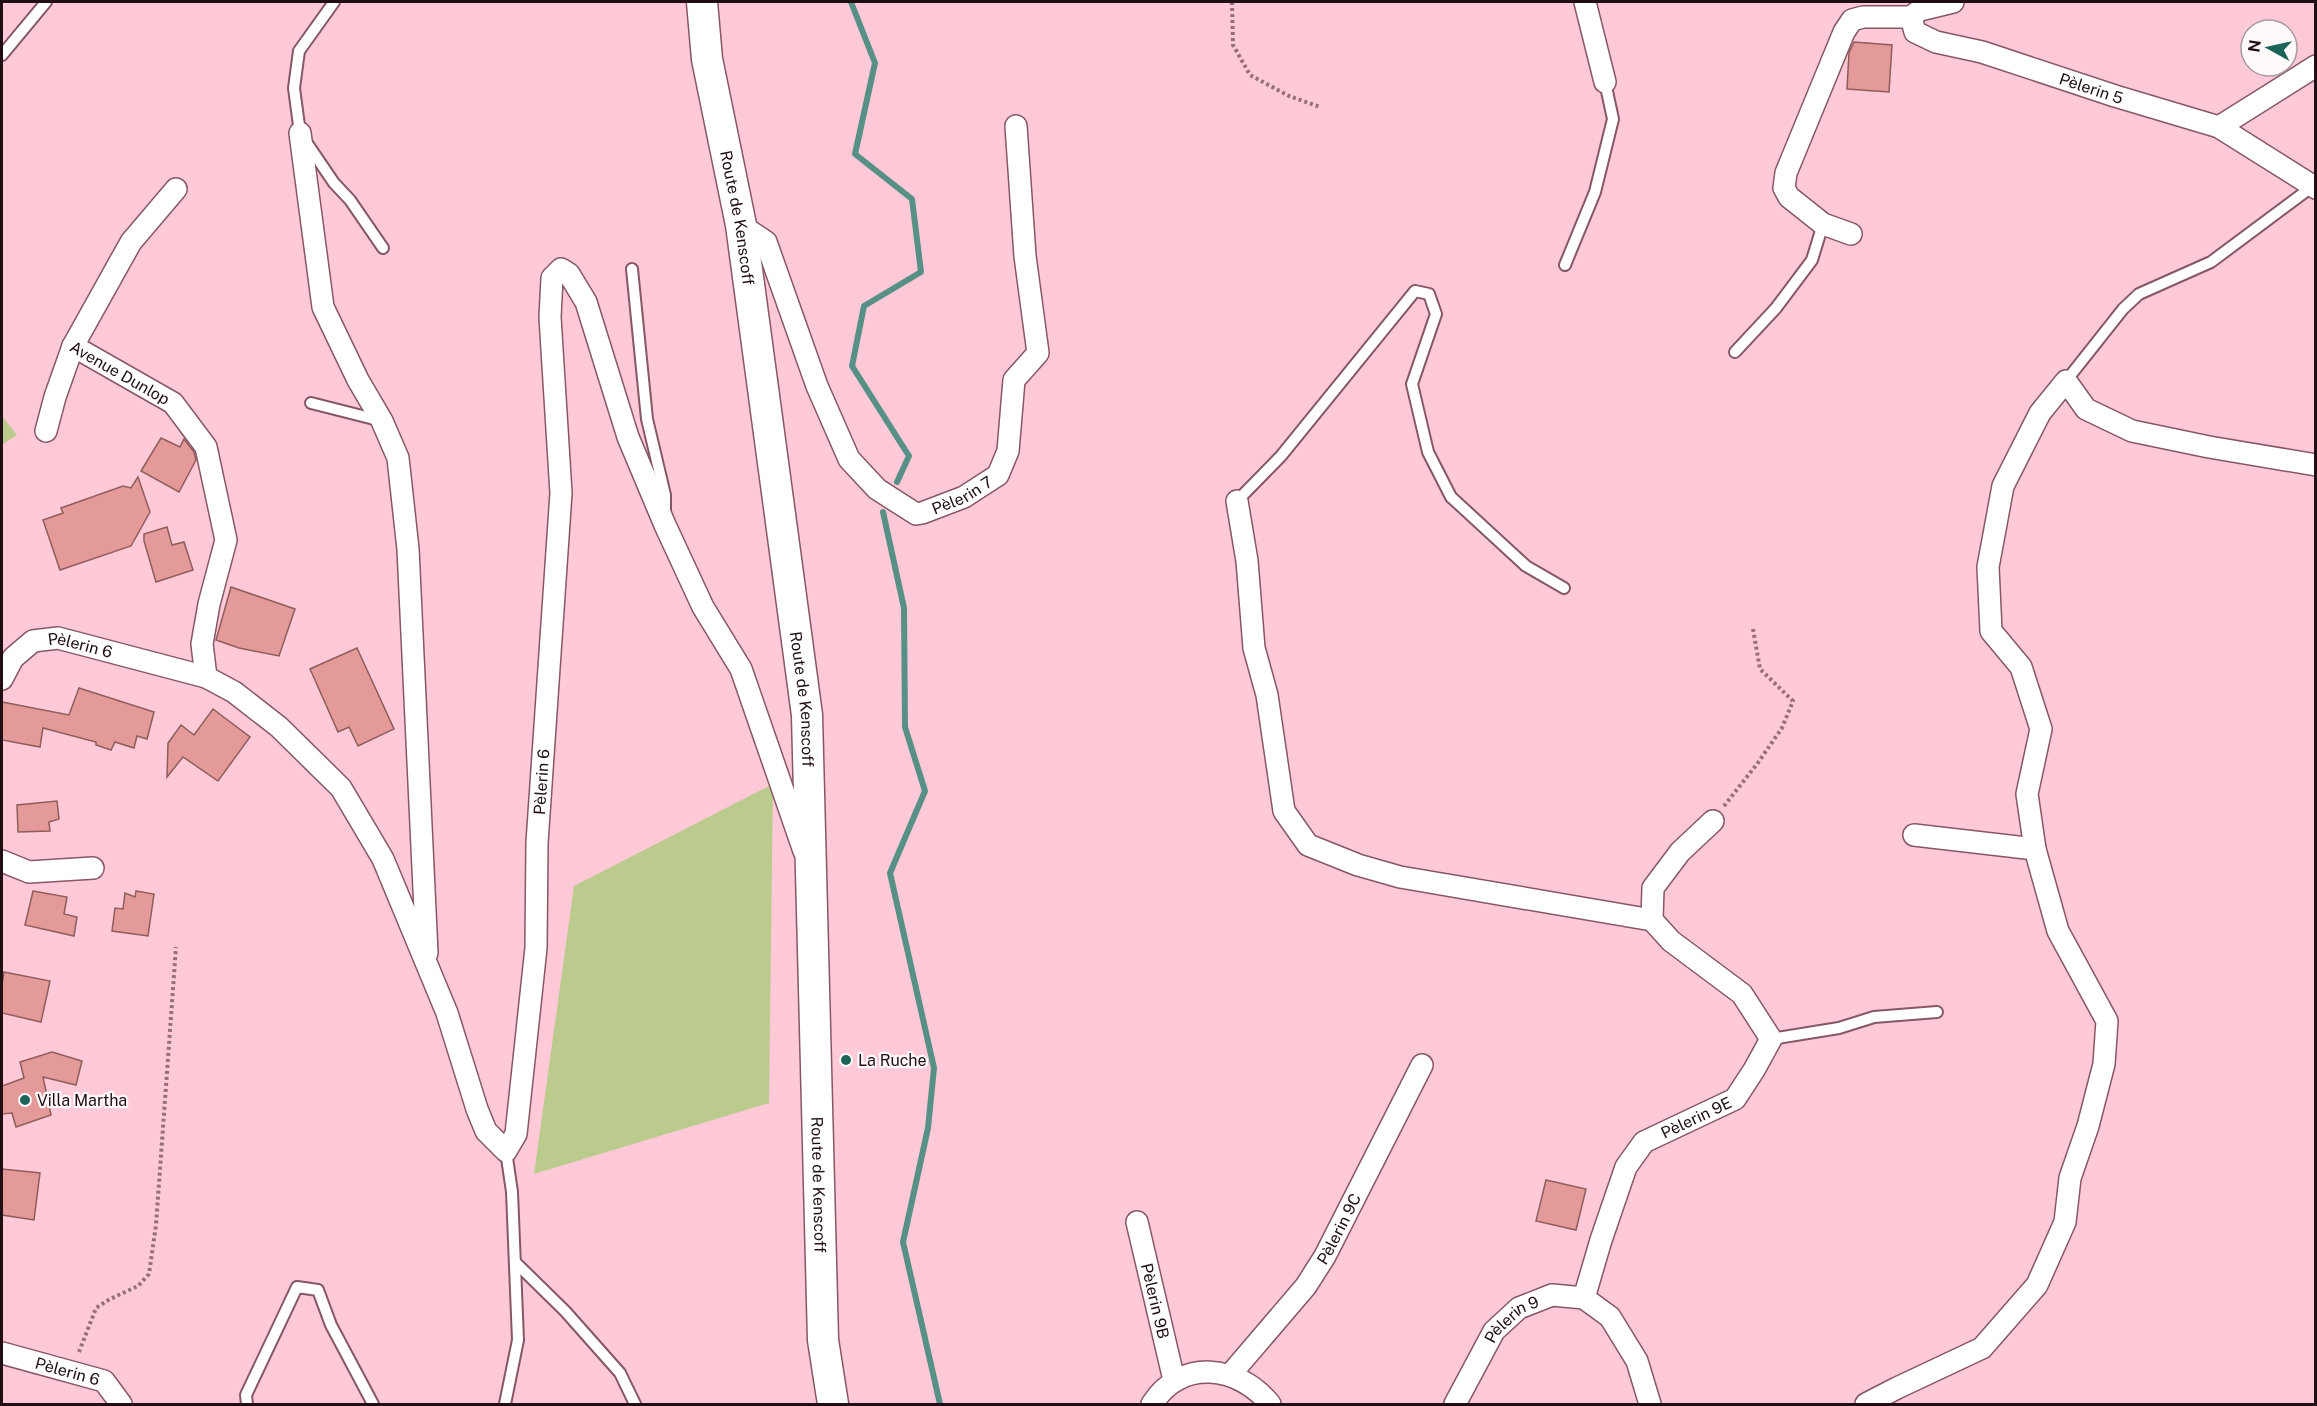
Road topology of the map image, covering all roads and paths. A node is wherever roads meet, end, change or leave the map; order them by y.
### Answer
1 (46, 2) edge
2 (334, 2) edge
3 (702, 2) edge
4 (1232, 2) edge
5 (1585, 2) edge
6 (1953, 2) edge
7 (1911, 17) junction
8 (2, 55) edge
9 (2316, 66) edge
10 (1605, 82) joint
11 (1320, 107) dead end
12 (1016, 126) dead end
13 (2219, 127) junction
14 (300, 133) junction
15 (2314, 187) edge
16 (176, 189) dead end
17 (1823, 224) junction
18 (741, 225) junction
19 (1851, 234) dead end
20 (383, 248) dead end
21 (1565, 265) dead end
22 (632, 269) dead end
23 (73, 346) junction
24 (1735, 352) dead end
25 (2066, 381) junction
26 (311, 403) dead end
27 (382, 421) junction
28 (46, 431) dead end
29 (2316, 465) edge
30 (1238, 501) joint
31 (665, 525) junction
32 (1564, 588) dead end
33 (1753, 629) dead end
34 (206, 677) junction
35 (2, 679) edge
36 (1713, 821) joint
37 (1914, 835) dead end
38 (2035, 849) junction
39 (2, 861) edge
40 (93, 868) dead end
41 (812, 874) junction
42 (1652, 920) junction
43 (176, 947) dead end
44 (428, 969) junction
45 (1936, 1012) dead end
46 (1771, 1039) junction
47 (1422, 1065) dead end
48 (506, 1151) junction
49 (1137, 1222) dead end
50 (516, 1263) junction
51 (1584, 1298) junction
52 (2, 1353) edge
53 (66, 1370) junction
54 (1230, 1375) junction
55 (1174, 1380) junction
56 (120, 1404) edge
57 (247, 1404) edge
58 (373, 1404) edge
59 (505, 1404) edge
60 (635, 1404) edge
61 (833, 1404) edge
62 (1152, 1404) edge
63 (1270, 1404) edge
64 (1455, 1404) edge
65 (1650, 1404) edge
66 (1866, 1404) edge

1 - 8 lane
2 - 14 lane
3 - 18 main road, Route de Kenscoff
4 - 11 path
5 - 10 street
6 - 7 street
7 - 13 street, Pèlerin 5
7 - 17 street
9 - 13 street
10 - 21 lane
12 - 18 street, Pèlerin 7
13 - 15 street, Pèlerin 5
14 - 20 lane
14 - 27 street
15 - 25 lane
16 - 23 street, Avenue Dunlop
17 - 19 street
17 - 24 lane
18 - 41 main road, Route de Kenscoff
22 - 31 lane
23 - 28 street
23 - 34 street, Avenue Dunlop
25 - 29 street
25 - 38 street
26 - 27 lane
27 - 44 street
30 - 32 lane
30 - 42 street
31 - 41 street, Pèlerin 6
31 - 48 street, Pèlerin 6
33 - 36 path
34 - 35 street, Pèlerin 6
34 - 44 street, Pèlerin 6
36 - 42 street
37 - 38 street
38 - 66 street
39 - 40 street
41 - 61 main road, Route de Kenscoff
42 - 46 street
43 - 53 path
44 - 48 street, Pèlerin 6
45 - 46 lane
46 - 51 street, Pèlerin 9E
47 - 54 street, Pèlerin 9C
48 - 50 lane
49 - 55 street, Pèlerin 9B
50 - 59 lane
50 - 60 lane
51 - 64 street, Pèlerin 9
51 - 65 street, Pèlerin 9
52 - 53 street, Pèlerin 6
53 - 56 street, Pèlerin 6
54 - 55 street
54 - 63 street
55 - 62 street
57 - 58 lane

